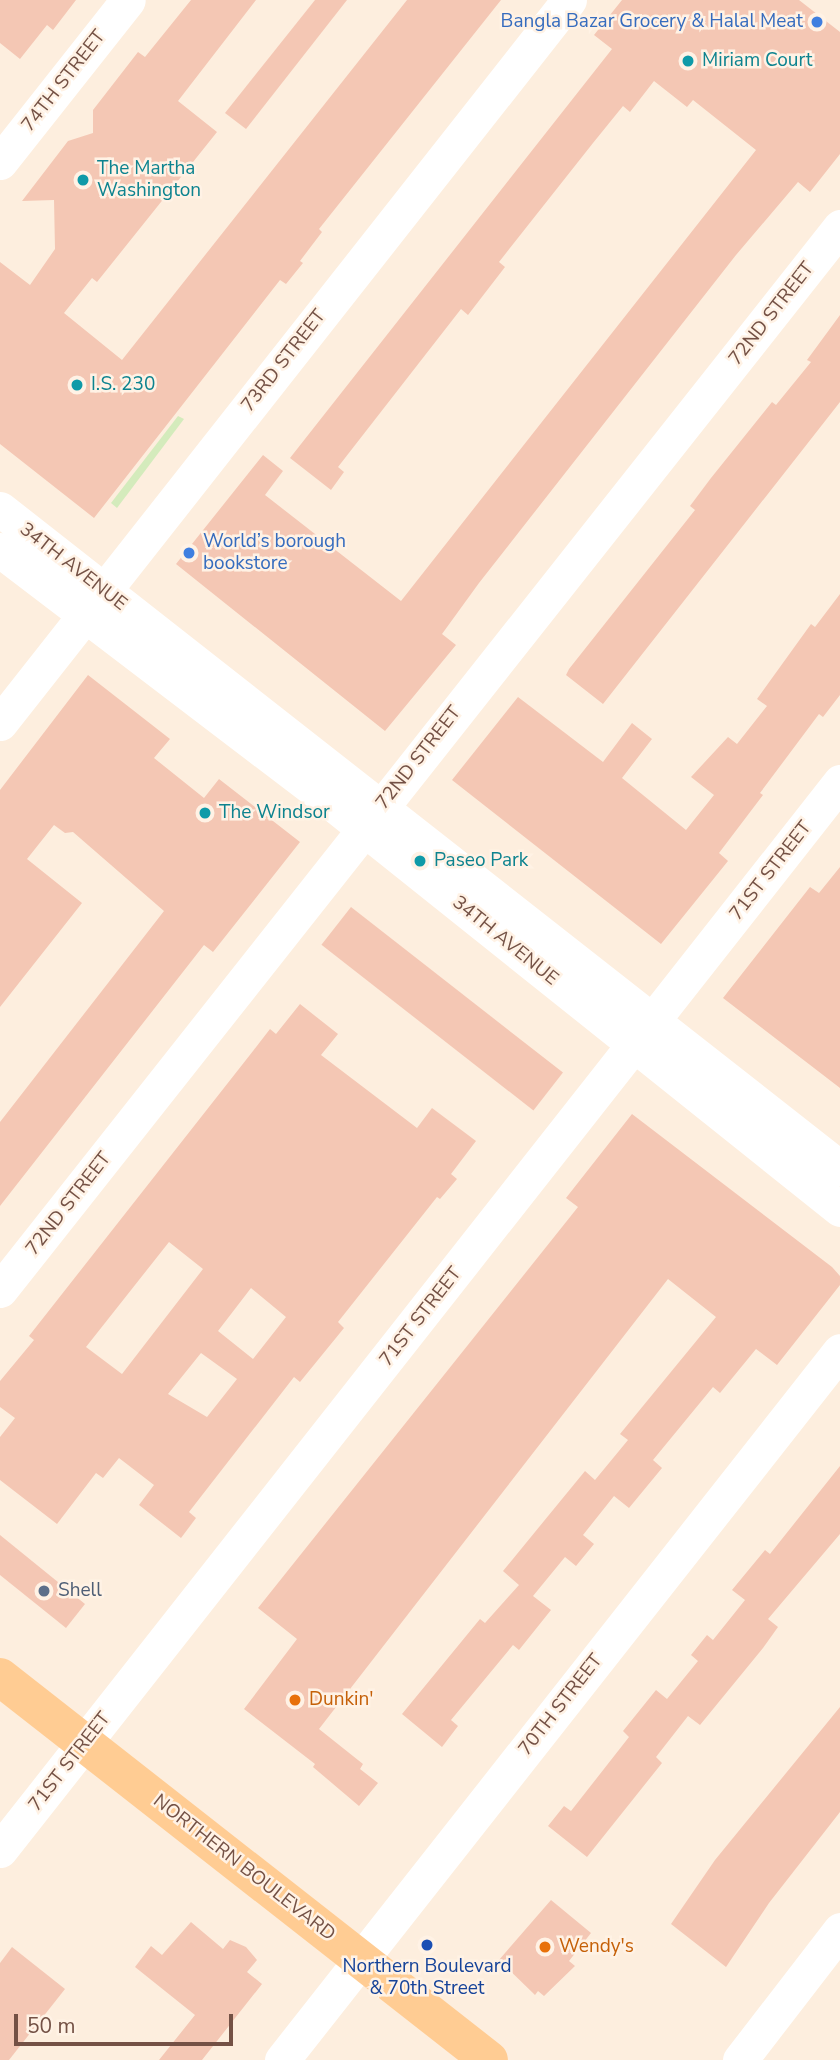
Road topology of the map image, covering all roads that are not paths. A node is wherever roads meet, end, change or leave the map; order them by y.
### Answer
1 (128, 0) edge
2 (569, 0) edge
3 (0, 162) edge
4 (840, 227) edge
5 (0, 509) edge
6 (0, 550) edge
7 (94, 604) junction
8 (0, 723) edge
9 (840, 782) edge
10 (371, 818) junction
11 (644, 1034) junction
12 (840, 1168) edge
13 (840, 1209) edge
14 (0, 1290) edge
15 (840, 1351) edge
16 (0, 1677) edge
17 (85, 1743) junction
18 (0, 1850) edge
19 (840, 1930) edge
20 (361, 1959) junction
21 (480, 2053) edge
22 (282, 2060) edge
23 (740, 2060) edge

1 - 3 street, 74TH STREET
2 - 7 street, 73RD STREET
4 - 10 street, 72ND STREET
5 - 7 street, 34TH AVENUE
6 - 7 street, 34TH AVENUE
7 - 8 street, 73RD STREET
7 - 10 street, 34TH AVENUE
9 - 11 street, 71ST STREET
10 - 11 street, 34TH AVENUE
10 - 14 street, 72ND STREET
11 - 12 street, 34TH AVENUE
11 - 13 street, 34TH AVENUE
11 - 17 street, 71ST STREET
15 - 20 street, 70TH STREET
16 - 17 main road, NORTHERN BOULEVARD
17 - 18 street, 71ST STREET
17 - 20 main road, NORTHERN BOULEVARD
19 - 23 street
20 - 21 main road, NORTHERN BOULEVARD
20 - 22 street, 70TH STREET

